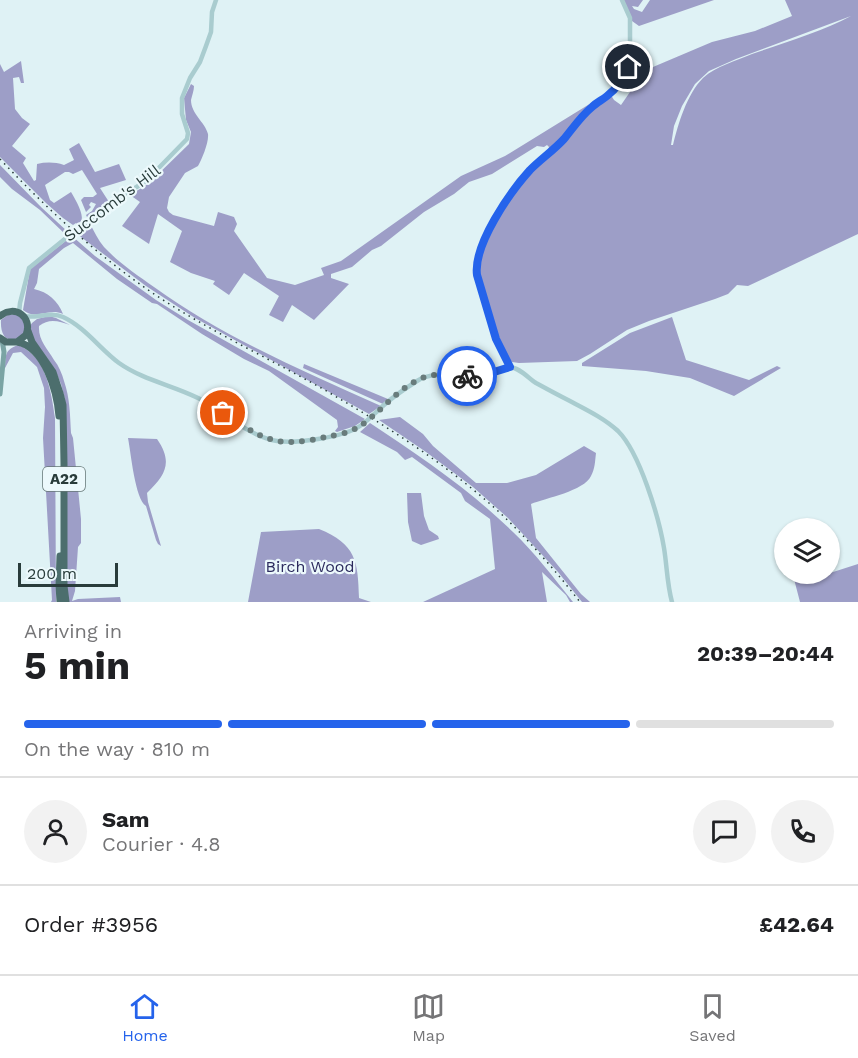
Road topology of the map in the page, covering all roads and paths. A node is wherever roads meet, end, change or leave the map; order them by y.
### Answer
1 (216, 0) edge
2 (622, 0) edge
3 (10, 313) edge
4 (36, 317) junction
5 (28, 328) junction
6 (1, 339) edge
7 (14, 343) junction
8 (4, 352) junction
9 (510, 367) junction
10 (0, 394) edge
11 (60, 602) edge
12 (66, 602) edge
13 (672, 602) edge

1 - 3 street, Succomb's Hill, bridge
2 - 9 street
3 - 4 street
3 - 5 highway
4 - 5 street
4 - 9 street
5 - 7 highway
5 - 12 highway, A22
6 - 7 highway
6 - 8 main road
7 - 8 main road
7 - 11 highway, A22
8 - 10 main road
9 - 13 street

